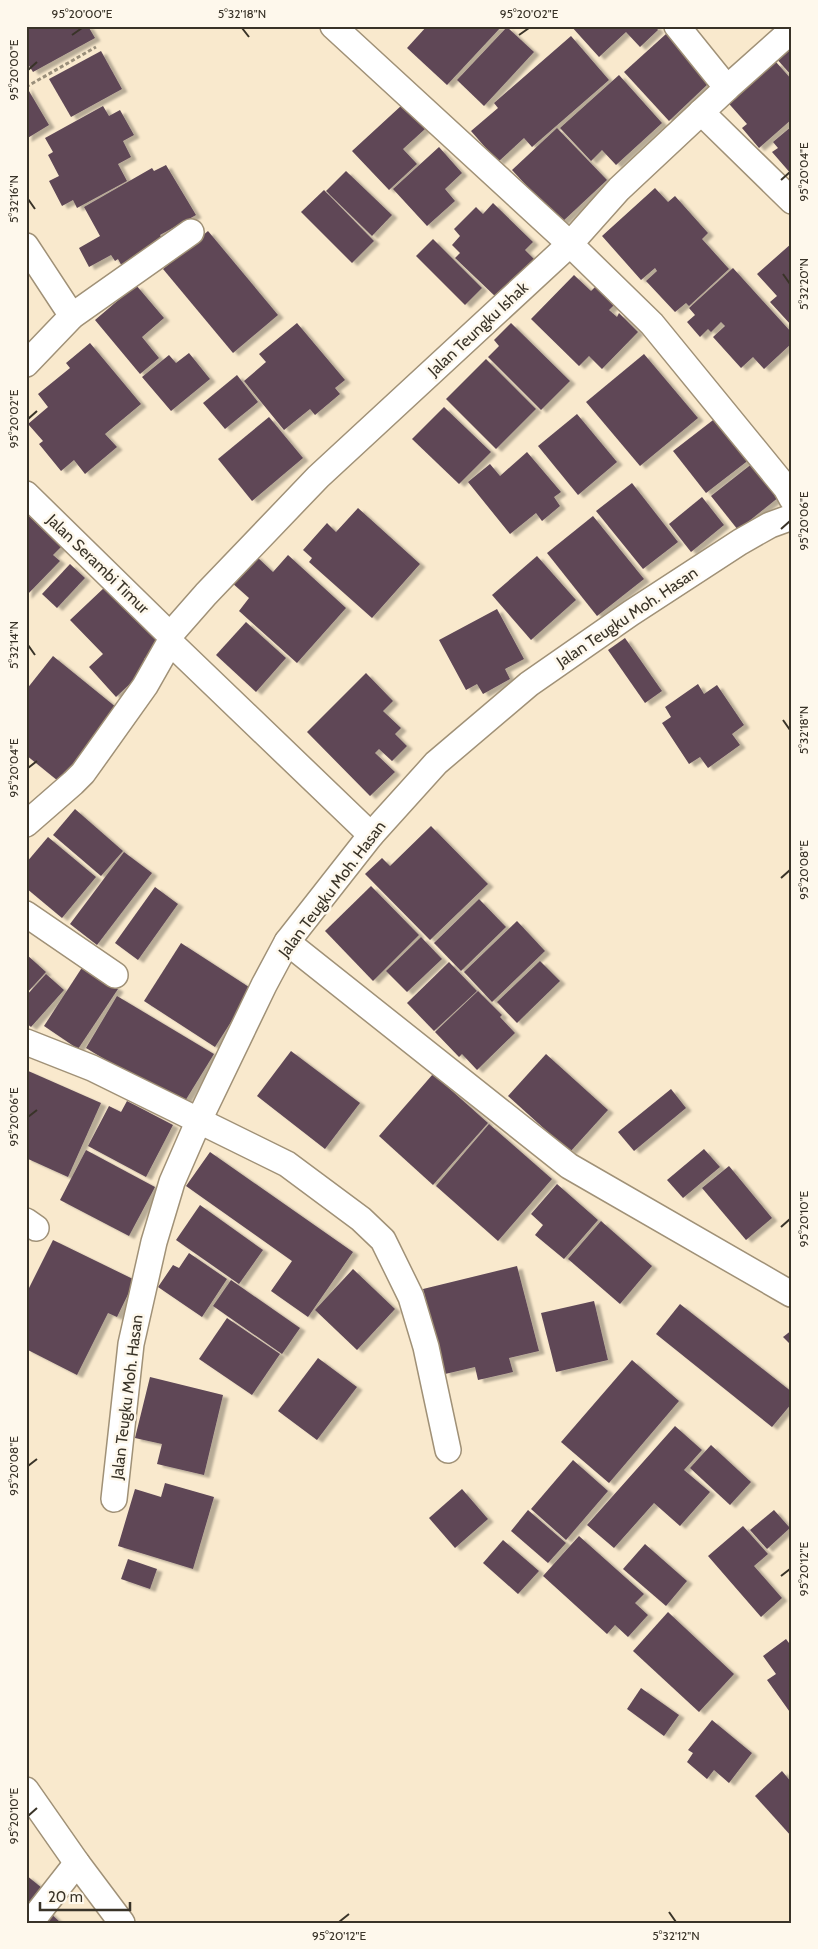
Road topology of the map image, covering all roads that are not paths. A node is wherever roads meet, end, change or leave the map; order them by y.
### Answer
1 (333, 26) edge
2 (677, 26) edge
3 (792, 30) edge
4 (727, 88) junction
5 (701, 112) junction
6 (792, 202) edge
7 (191, 232) dead end
8 (570, 244) junction
9 (26, 246) edge
10 (72, 316) junction
11 (26, 364) edge
12 (26, 494) edge
13 (792, 499) edge
14 (792, 516) edge
15 (170, 638) junction
16 (26, 824) edge
17 (371, 835) junction
18 (26, 914) edge
19 (287, 942) junction
20 (115, 974) dead end
21 (26, 1042) edge
22 (199, 1120) junction
23 (791, 1294) edge
24 (448, 1450) dead end
25 (114, 1499) dead end
26 (26, 1790) edge
27 (77, 1863) junction
28 (30, 1923) edge
29 (122, 1923) edge

1 - 8 street
2 - 4 street
3 - 4 street, Jalan Teungku Ishak
4 - 5 street, Jalan Teungku Ishak
5 - 6 street
5 - 8 street, Jalan Teungku Ishak
7 - 10 street
8 - 13 street
8 - 15 street, Jalan Teungku Ishak
9 - 10 street
10 - 11 street
12 - 15 street, Jalan Serambi Timur
14 - 17 street, Jalan Teugku Moh. Hasan
15 - 16 street, Jalan Teungku Ishak
15 - 17 street, Jalan Serambi Timur
17 - 19 street, Jalan Teugku Moh. Hasan
18 - 20 street
19 - 22 street, Jalan Teugku Moh. Hasan
19 - 23 street
21 - 22 street
22 - 24 street
22 - 25 street, Jalan Teugku Moh. Hasan
26 - 27 street
27 - 28 street
27 - 29 street

